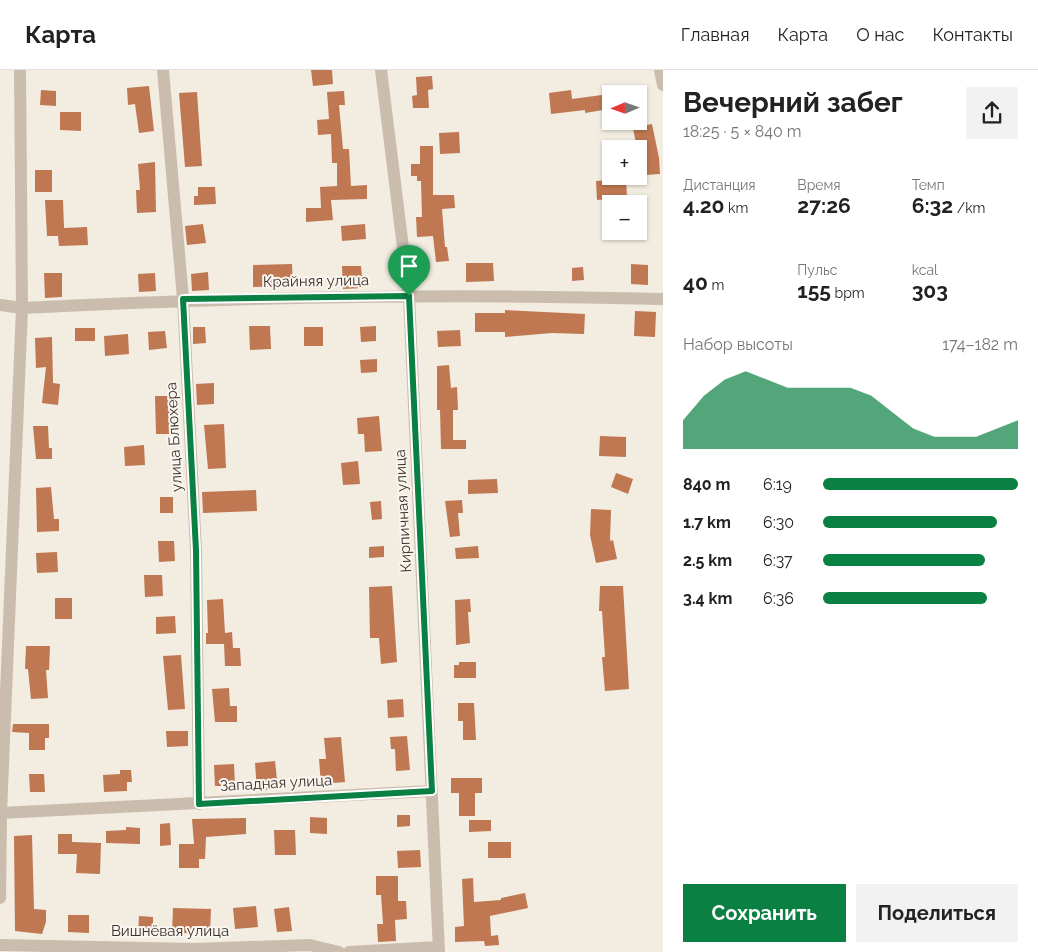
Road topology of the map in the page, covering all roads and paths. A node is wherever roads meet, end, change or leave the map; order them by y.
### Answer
1 (20, 70) edge
2 (163, 70) edge
3 (381, 70) edge
4 (660, 70) edge
5 (663, 86) edge
6 (409, 296) junction
7 (183, 299) junction
8 (663, 300) edge
9 (0, 305) edge
10 (22, 308) junction
11 (432, 791) junction
12 (199, 804) junction
13 (1, 813) junction
14 (0, 898) edge
15 (0, 944) edge
16 (194, 950) edge
17 (439, 950) edge
18 (339, 952) edge
19 (349, 952) edge

1 - 10 street
2 - 7 street, улица Блюхера
3 - 6 street, Кирпичная улица
4 - 5 street
6 - 7 street, Крайняя улица
6 - 8 street, Крайняя улица
6 - 11 street, Кирпичная улица
7 - 10 street, Крайняя улица
7 - 12 street, улица Блюхера
9 - 10 street, Крайняя улица
10 - 13 street
11 - 12 street, Западная улица
11 - 17 street, Кирпичная улица
12 - 13 street, Западная улица
13 - 14 street
15 - 16 street, Вишнёвая улица
16 - 18 street, Вишнёвая улица
17 - 19 street

